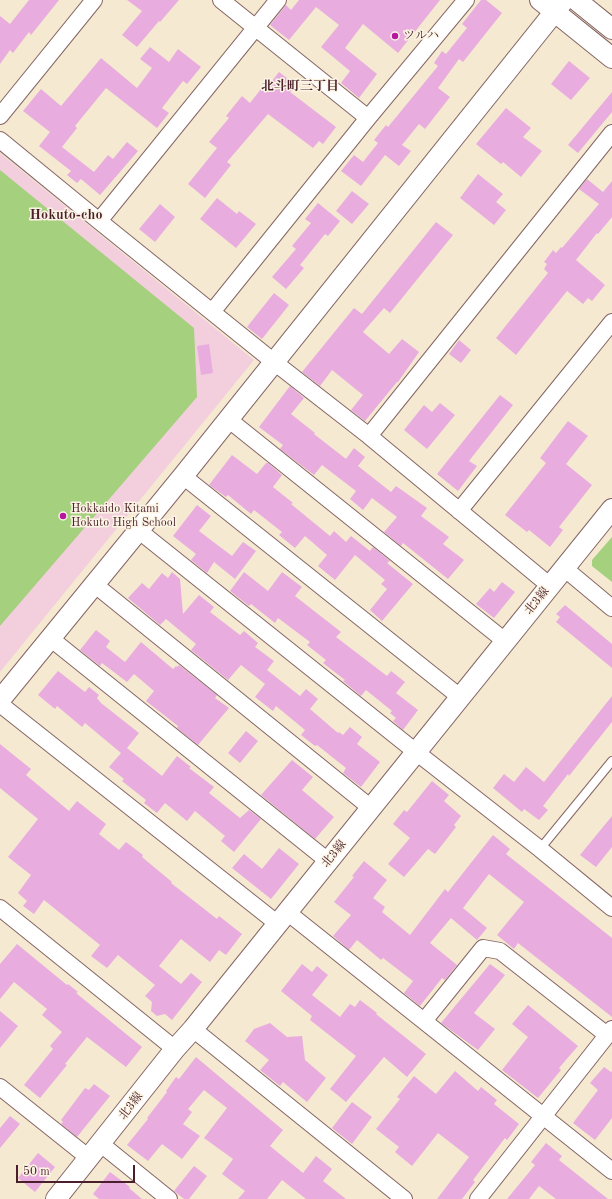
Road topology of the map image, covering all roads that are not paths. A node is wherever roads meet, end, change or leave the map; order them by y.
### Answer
1 (94, 0) edge
2 (221, 0) edge
3 (278, 0) edge
4 (466, 0) edge
5 (576, 0) edge
6 (553, 4) edge
7 (256, 28) junction
8 (612, 29) edge
9 (612, 58) edge
10 (0, 116) edge
11 (368, 118) junction
12 (612, 133) edge
13 (0, 140) edge
14 (99, 222) junction
15 (212, 312) junction
16 (612, 322) edge
17 (274, 362) junction
18 (228, 419) junction
19 (369, 436) junction
20 (183, 476) junction
21 (612, 509) edge
22 (459, 511) junction
23 (138, 530) junction
24 (564, 568) junction
25 (94, 584) junction
26 (550, 585) junction
27 (612, 608) edge
28 (50, 638) junction
29 (505, 641) junction
30 (460, 697) junction
31 (0, 700) edge
32 (0, 704) edge
33 (416, 752) junction
34 (612, 761) edge
35 (371, 808) junction
36 (540, 849) junction
37 (328, 861) junction
38 (0, 908) edge
39 (612, 908) edge
40 (282, 918) junction
41 (424, 1021) junction
42 (193, 1029) junction
43 (609, 1032) edge
44 (175, 1049) junction
45 (0, 1087) edge
46 (543, 1115) junction
47 (95, 1151) junction
48 (612, 1171) edge
49 (56, 1199) edge
50 (169, 1199) edge
51 (404, 1199) edge
52 (478, 1199) edge

1 - 10 street
2 - 7 street
3 - 7 street
4 - 11 street
5 - 8 street
6 - 9 street
6 - 17 street
7 - 11 street
7 - 14 street
11 - 15 street
12 - 19 street
13 - 14 street
14 - 15 street
15 - 17 street
16 - 22 street
17 - 18 street
17 - 19 street
18 - 20 street
18 - 29 street
19 - 22 street
20 - 23 street
20 - 30 street
21 - 24 street, 北3線
22 - 26 street
23 - 25 street
23 - 33 street
24 - 26 street, 北3線
24 - 27 street
25 - 28 street
25 - 35 street
26 - 29 street, 北3線
28 - 31 street
28 - 37 street
29 - 30 street, 北3線
30 - 33 street, 北3線
32 - 40 street
33 - 35 street, 北3線
33 - 36 street
34 - 36 lane
35 - 37 street, 北3線
36 - 39 street
37 - 40 street, 北3線
38 - 44 street
40 - 41 street
40 - 42 street, 北3線
41 - 43 street
41 - 46 street
42 - 44 street, 北3線
42 - 51 street
43 - 46 street
44 - 47 street, 北3線
45 - 47 street
46 - 48 street
46 - 52 street
47 - 49 street, 北3線
47 - 50 street

